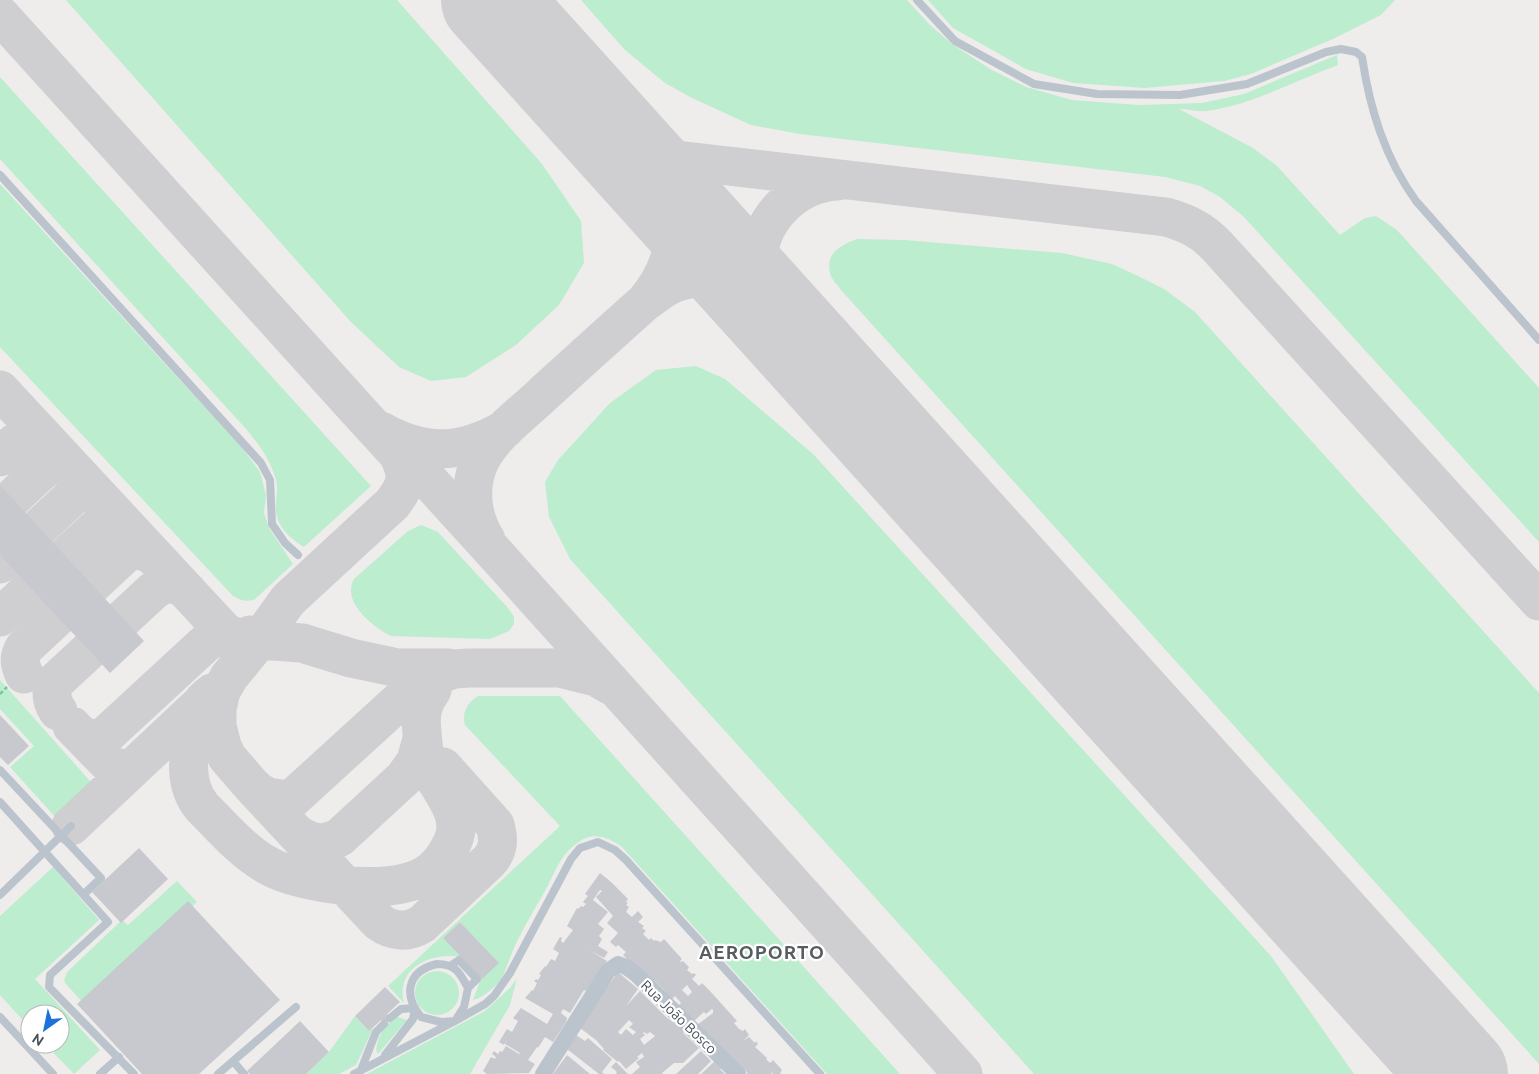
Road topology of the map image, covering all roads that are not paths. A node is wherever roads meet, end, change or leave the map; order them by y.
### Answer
1 (917, 0) edge
2 (0, 175) edge
3 (1539, 340) edge
4 (298, 554) dead end
5 (0, 770) edge
6 (1, 806) edge
7 (71, 826) dead end
8 (61, 835) junction
9 (44, 850) junction
10 (0, 894) edge
11 (84, 894) junction
12 (450, 966) junction
13 (468, 988) junction
14 (296, 1007) dead end
15 (415, 1008) junction
16 (0, 1017) edge
17 (455, 1020) junction
18 (119, 1057) junction
19 (383, 1058) junction
20 (233, 1061) junction
21 (358, 1072) edge
22 (52, 1074) edge
23 (100, 1074) edge
24 (134, 1074) edge
25 (218, 1074) edge
26 (244, 1074) edge
27 (543, 1074) edge
28 (738, 1074) edge
29 (820, 1074) edge

1 - 3 lane
2 - 4 lane
5 - 8 lane
6 - 9 lane
7 - 8 lane
8 - 9 lane
8 - 11 lane
9 - 10 lane
9 - 11 lane
11 - 18 lane
12 - 13 lane
12 - 13 lane
12 - 15 lane
13 - 17 lane
14 - 20 lane
15 - 17 lane
15 - 19 lane
15 - 21 lane
16 - 22 lane
17 - 19 lane
17 - 29 lane
18 - 23 lane
18 - 24 lane
19 - 21 lane
20 - 25 lane
20 - 26 lane
27 - 28 street, Rua João Bosco

